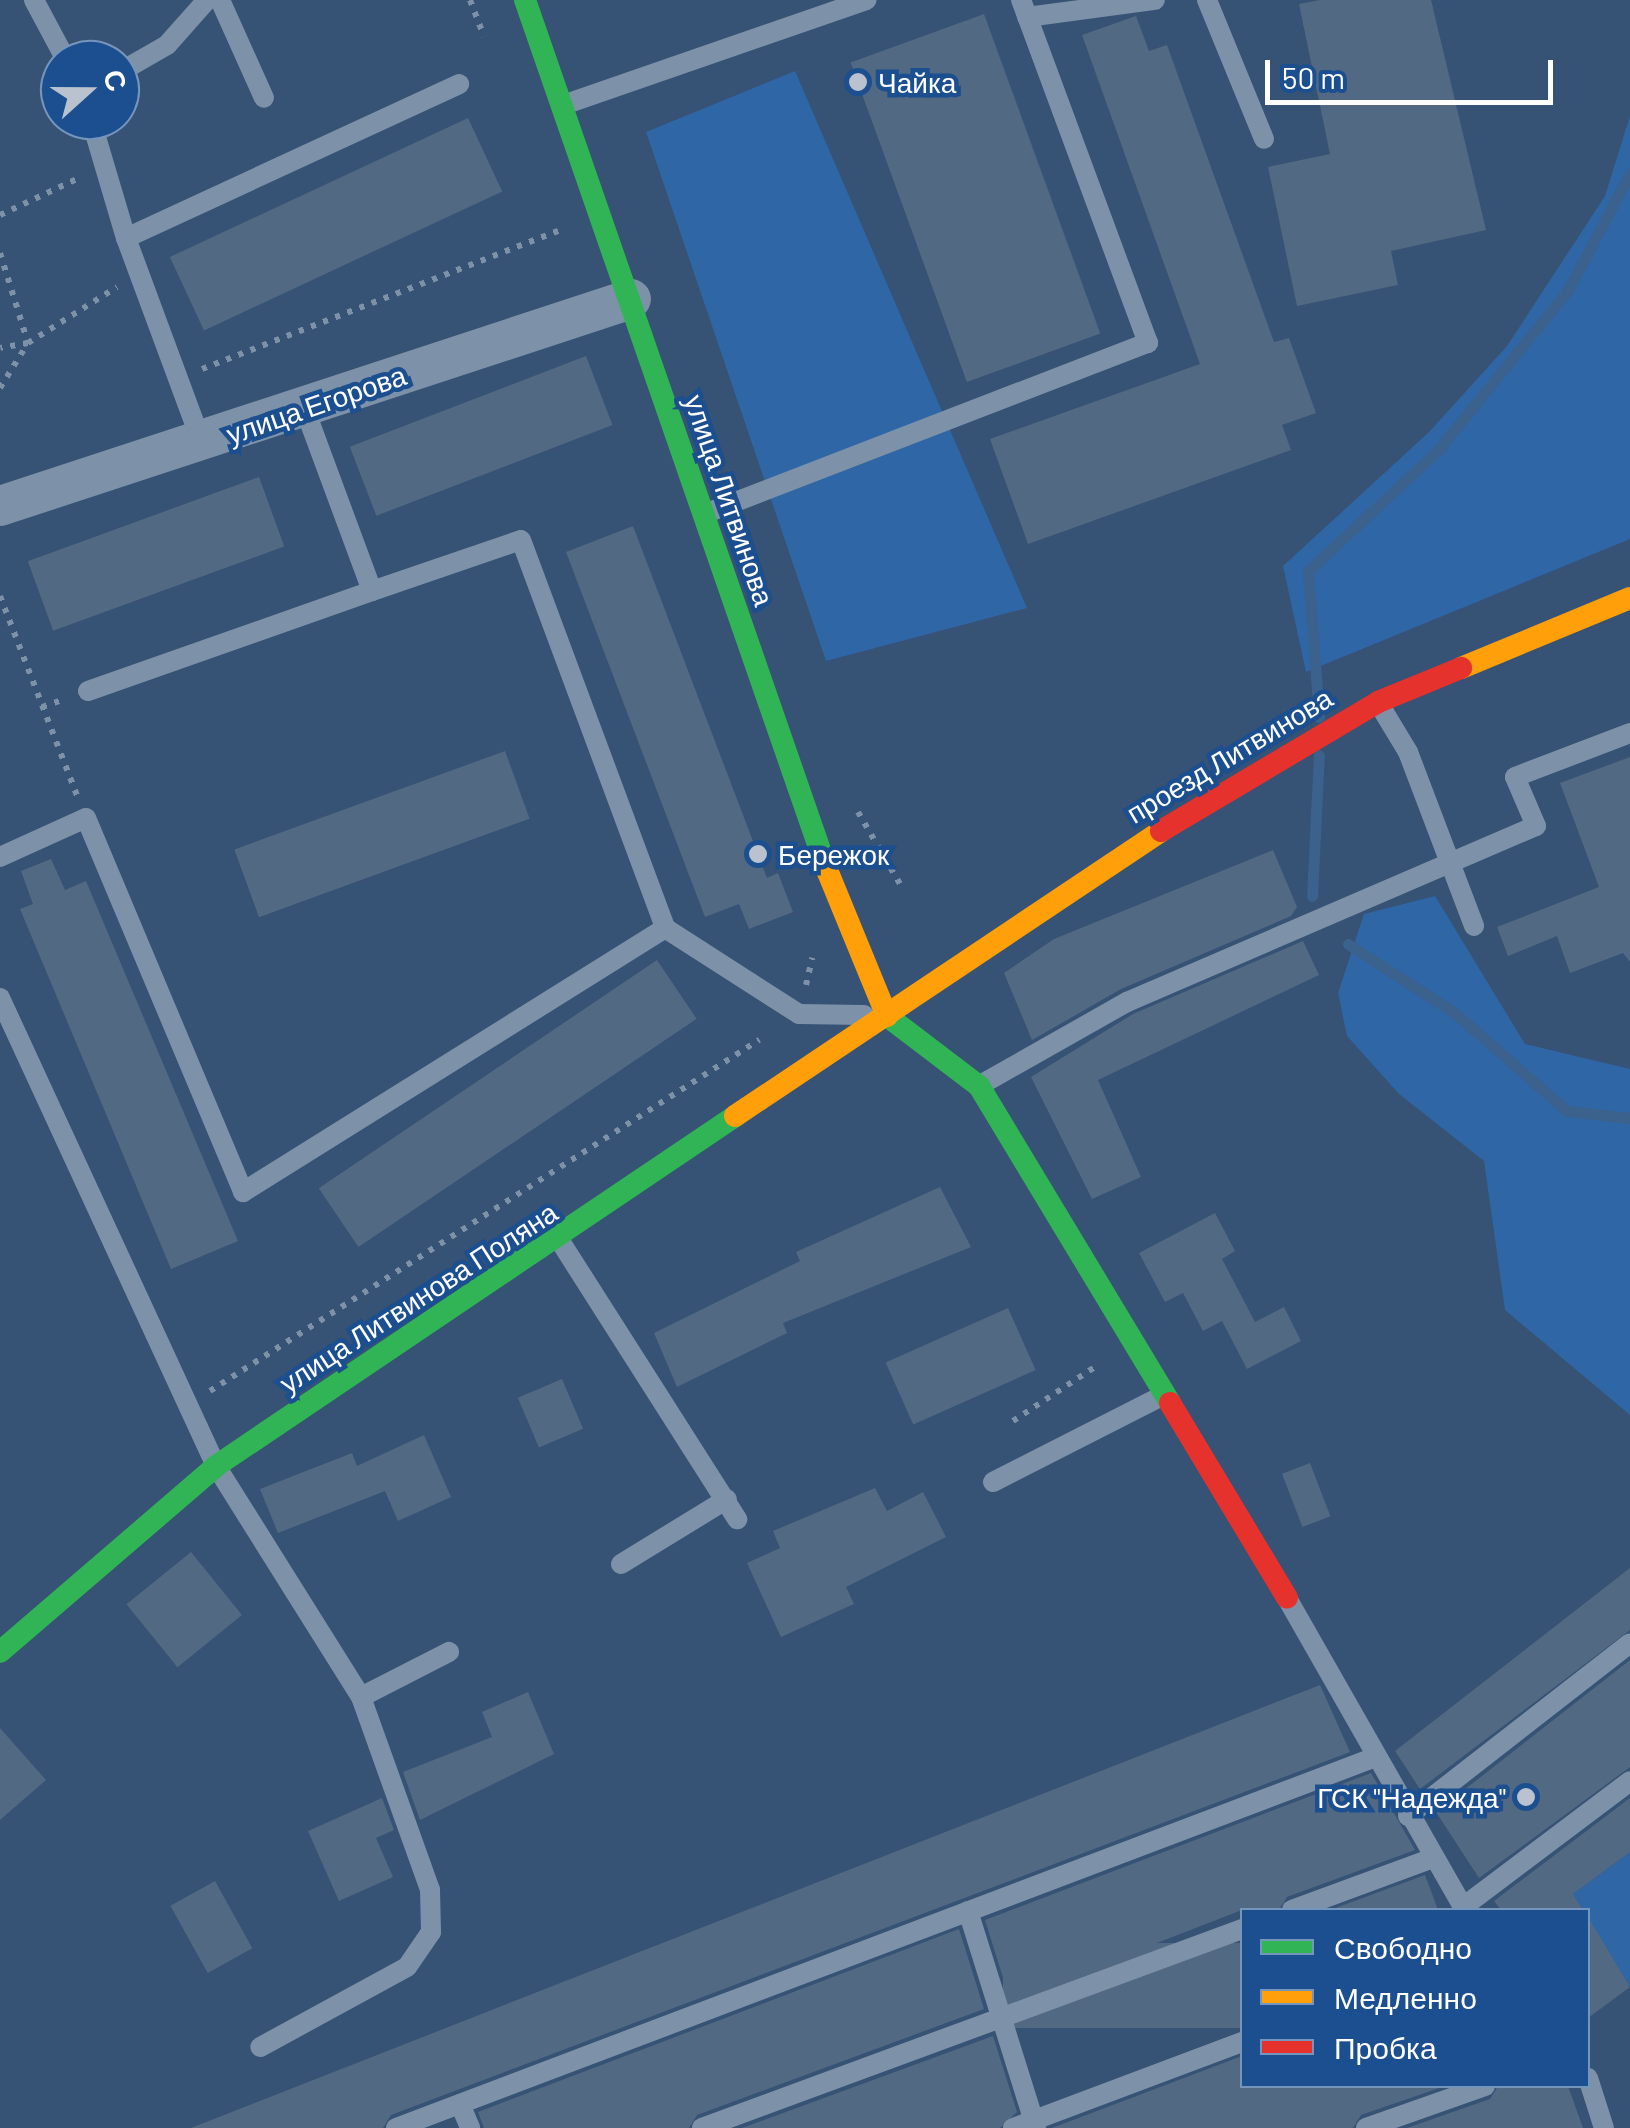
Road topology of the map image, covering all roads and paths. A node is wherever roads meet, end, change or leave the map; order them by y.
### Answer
1 (34, 0) edge
2 (208, 0) edge
3 (220, 0) edge
4 (470, 0) edge
5 (525, 0) edge
6 (867, 0) edge
7 (1155, 0) edge
8 (1207, 0) edge
9 (1024, 8) edge
10 (55, 40) edge
11 (490, 51) dead end
12 (140, 61) edge
13 (459, 84) dead end
14 (264, 98) dead end
15 (566, 104) junction
16 (1264, 139) dead end
17 (97, 140) edge
18 (104, 166) junction
19 (0, 216) edge
20 (558, 230) dead end
21 (126, 238) junction
22 (0, 253) edge
23 (139, 273) junction
24 (631, 299) junction
25 (28, 343) junction
26 (0, 348) edge
27 (177, 378) junction
28 (0, 388) edge
29 (304, 407) junction
30 (202, 444) junction
31 (0, 506) edge
32 (704, 514) junction
33 (372, 592) junction
34 (0, 596) edge
35 (1630, 598) edge
36 (88, 691) dead end
37 (1378, 702) junction
38 (1630, 732) edge
39 (86, 818) junction
40 (0, 857) edge
41 (1447, 861) junction
42 (1474, 926) dead end
43 (665, 928) junction
44 (0, 998) edge
45 (886, 1016) junction
46 (979, 1086) junction
47 (560, 1240) junction
48 (1124, 1331) junction
49 (1166, 1394) junction
50 (1014, 1421) dead end
51 (216, 1466) junction
52 (993, 1482) dead end
53 (727, 1499) junction
54 (738, 1519) dead end
55 (621, 1564) dead end
56 (1287, 1598) joint
57 (1630, 1643) edge
58 (0, 1652) edge
59 (449, 1652) dead end
60 (362, 1697) junction
61 (1373, 1758) junction
62 (1630, 1781) edge
63 (1408, 1816) junction
64 (1433, 1858) junction
65 (1297, 1908) edge
66 (1463, 1908) edge
67 (1465, 1908) edge
68 (968, 1912) junction
69 (1240, 1930) edge
70 (1002, 2018) junction
71 (1240, 2043) edge
72 (260, 2047) dead end
73 (1590, 2084) edge
74 (1479, 2088) edge
75 (460, 2104) junction
76 (1035, 2124) edge
77 (396, 2128) edge
78 (470, 2128) edge
79 (702, 2128) edge
80 (1013, 2128) edge
81 (1366, 2128) edge
82 (1604, 2128) edge

1 - 10 lane
2 - 12 lane
3 - 14 lane
4 - 11 path
5 - 15 main road, улица Литвинова
6 - 15 lane
7 - 9 lane
8 - 16 lane
9 - 32 lane
13 - 21 lane
15 - 24 main road, улица Литвинова
17 - 18 lane
18 - 19 path
18 - 21 lane
20 - 27 path
21 - 23 lane
22 - 25 path
23 - 25 path
23 - 27 lane
24 - 29 street, улица Егорова
24 - 32 main road, улица Литвинова
25 - 26 path
25 - 28 path
27 - 30 lane
29 - 30 street, улица Егорова
29 - 33 lane
30 - 31 street, улица Егорова
32 - 45 main road, улица Литвинова
33 - 36 lane
33 - 43 lane
34 - 39 path
35 - 37 main road, проезд Литвинова
37 - 41 lane
37 - 45 main road, проезд Литвинова
38 - 41 lane
39 - 40 lane
39 - 43 lane
41 - 42 lane
41 - 46 lane
43 - 45 lane
44 - 51 lane
45 - 46 main road
45 - 47 main road, улица Литвинова Поляна
46 - 48 main road
47 - 51 main road, улица Литвинова Поляна
47 - 53 lane
48 - 49 main road
48 - 50 path
49 - 52 lane
49 - 56 main road
51 - 58 main road, улица Литвинова Поляна
51 - 60 lane
53 - 54 lane
53 - 55 lane
56 - 61 lane
57 - 63 lane
59 - 60 lane
60 - 72 lane
61 - 63 lane
61 - 68 lane
62 - 67 lane
63 - 64 lane
64 - 65 lane
64 - 66 lane
68 - 70 lane
68 - 75 lane
69 - 70 lane
70 - 76 lane
70 - 79 lane
71 - 76 lane
73 - 82 lane
74 - 81 lane
75 - 77 lane
75 - 78 lane
76 - 80 lane

